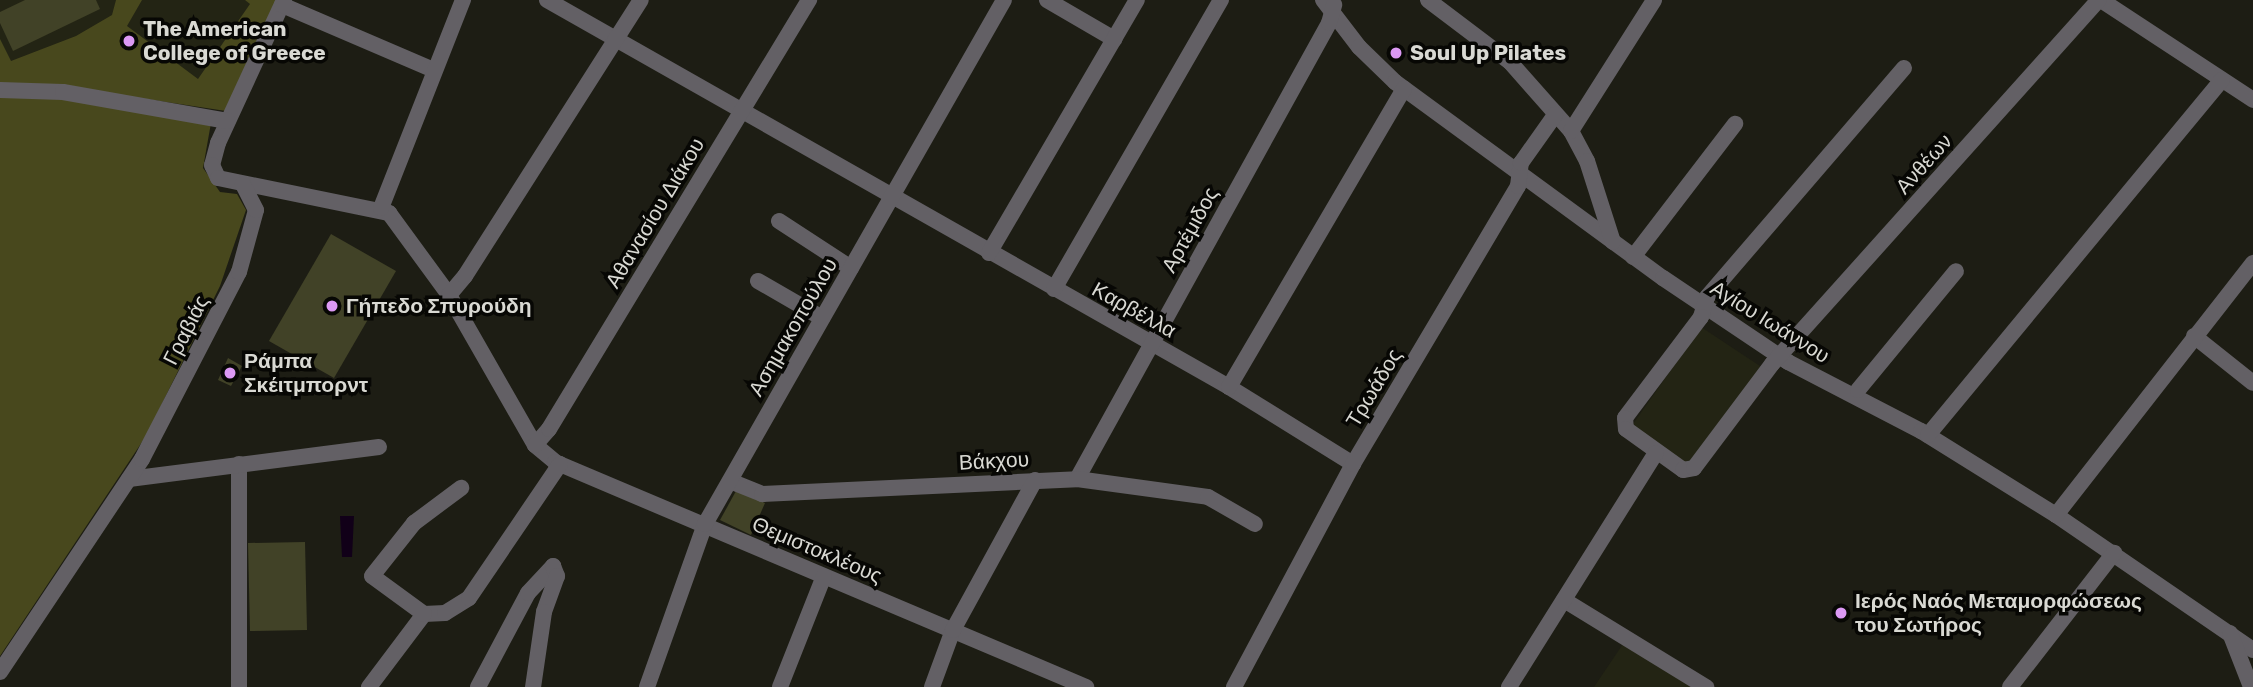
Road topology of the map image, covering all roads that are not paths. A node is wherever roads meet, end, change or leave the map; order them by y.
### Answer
1 (463, 0) edge
2 (547, 0) edge
3 (641, 0) edge
4 (809, 0) edge
5 (1004, 0) edge
6 (1047, 0) edge
7 (1137, 0) edge
8 (1221, 0) edge
9 (1428, 0) edge
10 (1654, 0) edge
11 (2100, 0) edge
12 (283, 2) edge
13 (1330, 4) edge
14 (1114, 39) junction
15 (616, 40) junction
16 (1904, 68) dead end
17 (434, 70) junction
18 (2222, 80) junction
19 (1404, 89) junction
20 (0, 90) edge
21 (2251, 93) edge
22 (741, 110) junction
23 (1555, 115) junction
24 (227, 121) junction
25 (1735, 124) dead end
26 (1571, 131) junction
27 (1520, 173) junction
28 (243, 184) junction
29 (892, 197) junction
30 (381, 208) junction
31 (779, 220) dead end
32 (1613, 242) junction
33 (989, 253) junction
34 (1633, 257) junction
35 (2253, 263) edge
36 (851, 268) junction
37 (1956, 271) dead end
38 (758, 281) dead end
39 (1054, 289) junction
40 (449, 295) junction
41 (1704, 306) junction
42 (822, 318) junction
43 (2194, 335) junction
44 (1150, 343) junction
45 (1779, 356) junction
46 (2253, 383) edge
47 (1229, 387) junction
48 (1858, 390) dead end
49 (1928, 435) junction
50 (535, 445) junction
51 (379, 447) dead end
52 (1656, 453) junction
53 (239, 464) junction
54 (560, 464) junction
55 (1353, 464) junction
56 (1077, 479) junction
57 (129, 480) junction
58 (1035, 480) junction
59 (730, 481) junction
60 (461, 488) dead end
61 (2056, 515) junction
62 (705, 524) junction
63 (1255, 524) dead end
64 (2114, 553) junction
65 (824, 576) junction
66 (1564, 600) junction
67 (424, 614) junction
68 (953, 630) junction
69 (2230, 633) junction
70 (2253, 650) edge
71 (0, 672) edge
72 (1053, 681) edge
73 (239, 687) edge
74 (369, 687) edge
75 (478, 687) edge
76 (533, 687) edge
77 (647, 687) edge
78 (780, 687) edge
79 (932, 687) edge
80 (1086, 687) edge
81 (1234, 687) edge
82 (1509, 687) edge
83 (1706, 687) edge
84 (2010, 687) edge
85 (2251, 687) edge

1 - 17 street
2 - 15 street, Καρβέλλα
3 - 15 street
4 - 22 street, Αθανασίου Διάκου
5 - 29 street, Ασημακοπούλου
6 - 14 street
7 - 14 street
8 - 39 street
9 - 23 street
10 - 26 street
11 - 18 street
11 - 45 street, Ανθέων
12 - 17 street
12 - 24 street
13 - 19 street, Αγίου Ιωάννου
13 - 44 street, Αρτέμιδος
14 - 33 street
15 - 22 street, Καρβέλλα
15 - 40 street
16 - 41 street
17 - 30 street
18 - 21 street
18 - 49 street
19 - 27 street, Αγίου Ιωάννου
19 - 47 street
20 - 24 street
22 - 29 street, Καρβέλλα
22 - 50 street, Αθανασίου Διάκου
23 - 26 street
23 - 27 street, Τρωάδος
24 - 28 street
25 - 34 street
26 - 32 street
27 - 32 street, Αγίου Ιωάννου
27 - 55 street, Τρωάδος
28 - 30 street
28 - 57 street, Γραβιάς
29 - 33 street, Καρβέλλα
29 - 36 street, Ασημακοπούλου
30 - 40 street
31 - 36 street
32 - 34 street, Αγίου Ιωάννου
33 - 39 street, Καρβέλλα
34 - 41 street, Αγίου Ιωάννου
35 - 43 street
36 - 42 street, Ασημακοπούλου
37 - 48 street
38 - 42 street
39 - 44 street, Καρβέλλα
40 - 50 street
41 - 45 street, Αγίου Ιωάννου
41 - 52 street
42 - 59 street, Ασημακοπούλου
43 - 46 street
43 - 61 street
44 - 47 street, Καρβέλλα
44 - 56 street, Αρτέμιδος
45 - 49 street, Αγίου Ιωάννου
45 - 52 street, Ανθέων
47 - 55 street, Καρβέλλα
49 - 61 street, Αγίου Ιωάννου
50 - 54 street, Θεμιστοκλέους
51 - 53 street
52 - 66 street
53 - 57 street
53 - 73 street
54 - 62 street, Θεμιστοκλέους
54 - 67 street
55 - 81 street, Τρωάδος
56 - 58 street, Βάκχου
56 - 63 street, Βάκχου
57 - 71 street, Γραβιάς
58 - 59 street, Βάκχου
58 - 68 street
59 - 62 street, Ασημακοπούλου
60 - 67 street
61 - 64 street, Αγίου Ιωάννου
62 - 65 street, Θεμιστοκλέους
62 - 77 street, Ασημακοπούλου
64 - 69 street, Αγίου Ιωάννου
64 - 84 street
65 - 68 street, Θεμιστοκλέους
65 - 78 street
66 - 82 street
66 - 83 street
67 - 74 street
68 - 72 street, Θεμιστοκλέους
68 - 79 street
69 - 70 street, Αγίου Ιωάννου
69 - 85 street
72 - 80 street, Θεμιστοκλέους
75 - 76 street

